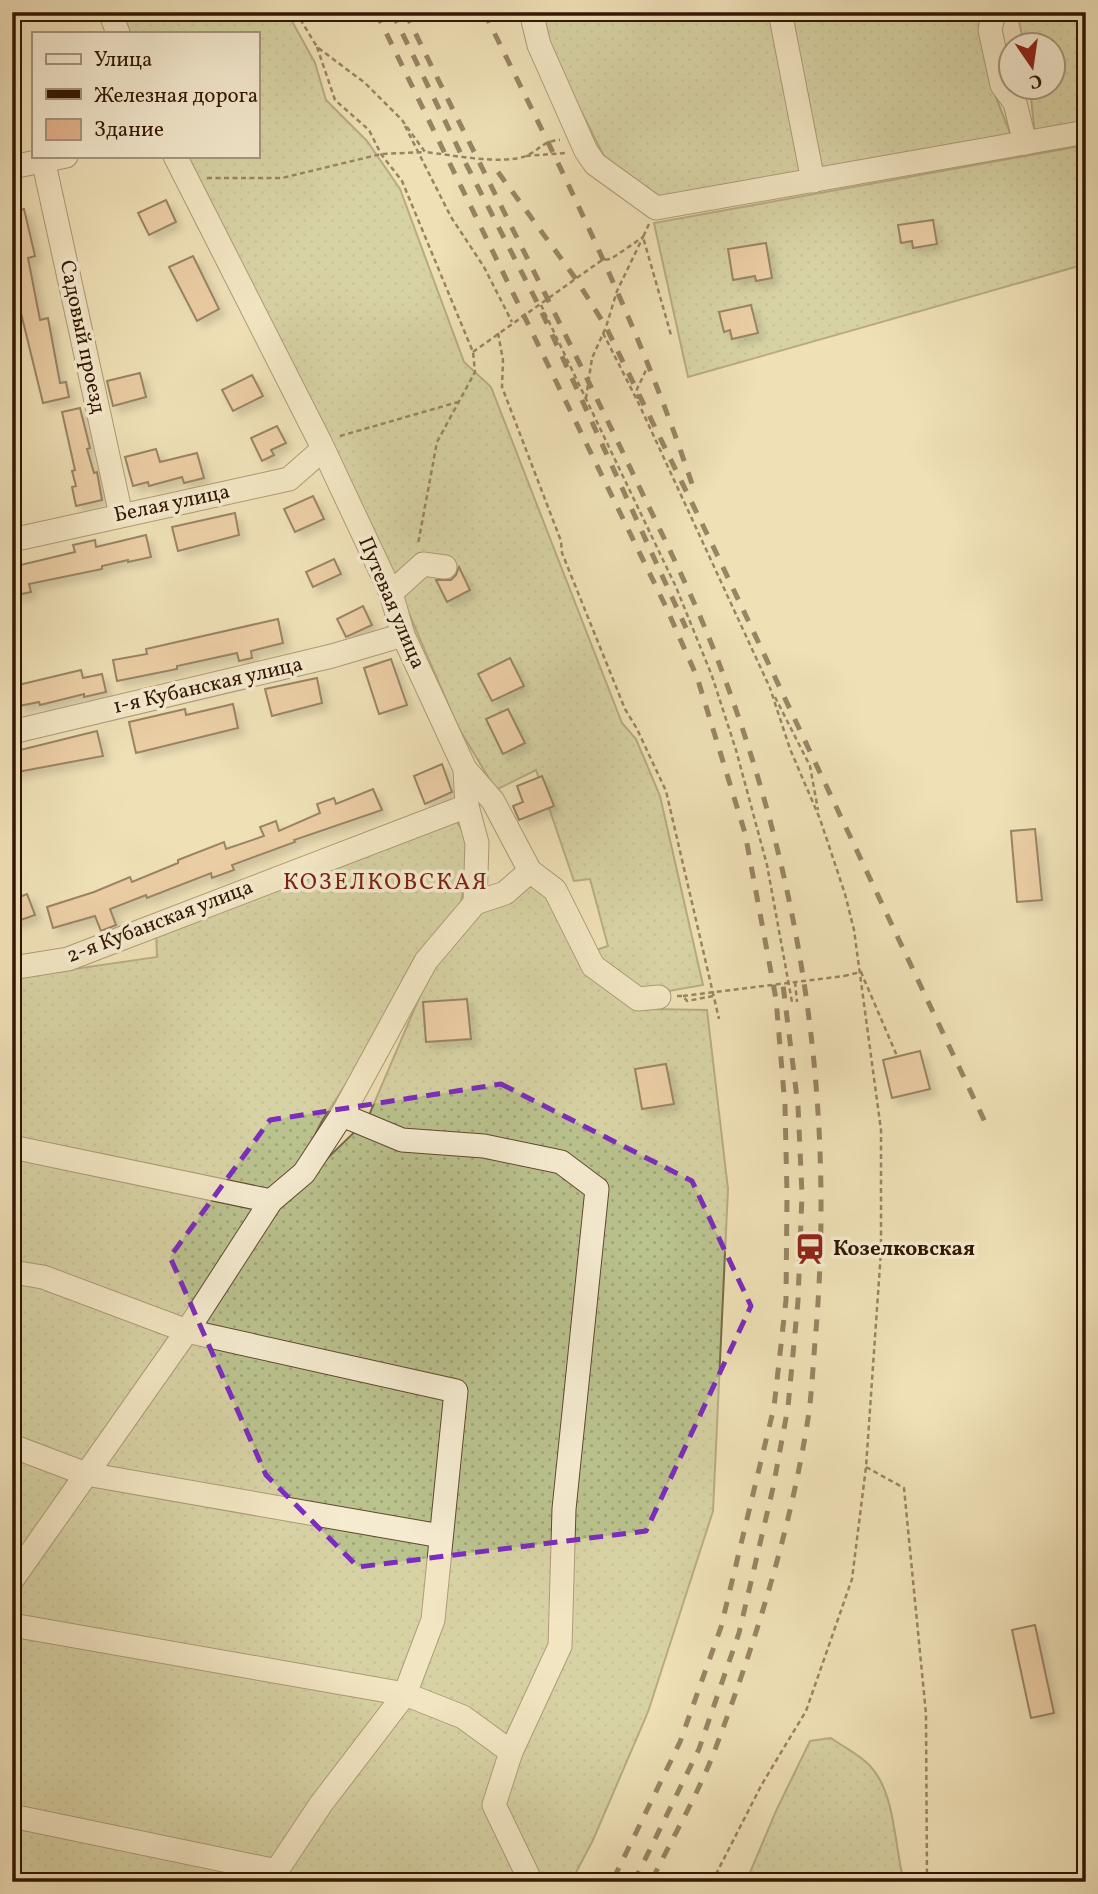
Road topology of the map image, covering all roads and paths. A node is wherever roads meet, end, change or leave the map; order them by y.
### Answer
1 (110, 12) edge
2 (296, 12) edge
3 (531, 12) edge
4 (780, 12) edge
5 (994, 12) edge
6 (118, 32) edge
7 (317, 47) junction
8 (402, 120) junction
9 (1086, 132) edge
10 (1025, 142) junction
11 (586, 151) junction
12 (417, 152) junction
13 (425, 152) junction
14 (380, 154) junction
15 (526, 156) junction
16 (51, 158) edge
17 (176, 158) edge
18 (43, 159) junction
19 (12, 167) edge
20 (188, 178) junction
21 (813, 181) junction
22 (656, 208) junction
23 (643, 237) junction
24 (541, 305) junction
25 (512, 323) junction
26 (498, 333) junction
27 (603, 333) junction
28 (671, 335) dead end
29 (473, 352) junction
30 (649, 366) dead end
31 (586, 398) junction
32 (458, 402) junction
33 (638, 402) junction
34 (321, 446) junction
35 (121, 515) junction
36 (12, 540) edge
37 (445, 567) dead end
38 (411, 575) junction
39 (391, 593) junction
40 (402, 635) junction
41 (770, 688) junction
42 (12, 732) edge
43 (465, 769) junction
44 (467, 806) junction
45 (820, 819) junction
46 (530, 871) junction
47 (475, 903) junction
48 (12, 968) edge
49 (861, 972) junction
50 (795, 982) junction
51 (713, 996) junction
52 (660, 997) dead end
53 (792, 1002) dead end
54 (797, 1002) dead end
55 (719, 1019) dead end
56 (897, 1056) dead end
57 (342, 1115) junction
58 (12, 1147) edge
59 (271, 1201) junction
60 (12, 1272) edge
61 (187, 1331) junction
62 (12, 1446) edge
63 (866, 1467) junction
64 (86, 1474) junction
65 (441, 1536) junction
66 (12, 1580) edge
67 (12, 1625) edge
68 (405, 1694) junction
69 (511, 1752) junction
70 (12, 1816) edge
71 (273, 1876) edge
72 (531, 1882) edge
73 (712, 1882) edge
74 (927, 1882) edge

1 - 6 street
2 - 7 path
3 - 11 street
4 - 21 street
5 - 10 street
7 - 8 path
7 - 14 path
8 - 12 path
8 - 13 path
9 - 10 street
10 - 21 street
11 - 15 path
11 - 15 path
11 - 22 street
12 - 13 path
12 - 14 path
12 - 25 path
13 - 15 path
14 - 20 path
14 - 29 path
16 - 18 street
17 - 20 street, Путевая улица
18 - 19 street
18 - 35 street, Садовый проезд
20 - 34 street, Путевая улица
21 - 22 street
22 - 23 path
23 - 24 path
23 - 27 path
23 - 28 path
24 - 25 path
24 - 31 path
25 - 26 path
26 - 29 path
26 - 51 path
27 - 31 path
27 - 33 path
29 - 32 path
30 - 33 path
31 - 53 path
32 - 34 path
32 - 38 path
33 - 41 path
34 - 35 street, Белая улица
34 - 39 street, Путевая улица
35 - 36 street, Белая улица
37 - 38 street
38 - 39 street
39 - 40 street, Путевая улица
40 - 42 street, 1-я Кубанская улица
40 - 43 street, Путевая улица
41 - 45 path
41 - 45 path
43 - 44 street
43 - 46 street, Путевая улица
44 - 47 street
44 - 48 street, 2-я Кубанская улица
45 - 49 path
46 - 47 street
46 - 52 street, Путевая улица
47 - 57 street
49 - 50 path, bridge
49 - 56 path
49 - 63 path
50 - 51 path, bridge
50 - 54 path
51 - 55 path
57 - 59 street
57 - 69 street
58 - 59 street
59 - 61 street
60 - 61 street
61 - 64 street
61 - 65 street
62 - 64 street
63 - 73 path
63 - 74 path
64 - 65 street
64 - 66 street
65 - 68 street
67 - 68 street
68 - 69 street
68 - 71 street
69 - 72 street
70 - 71 street

